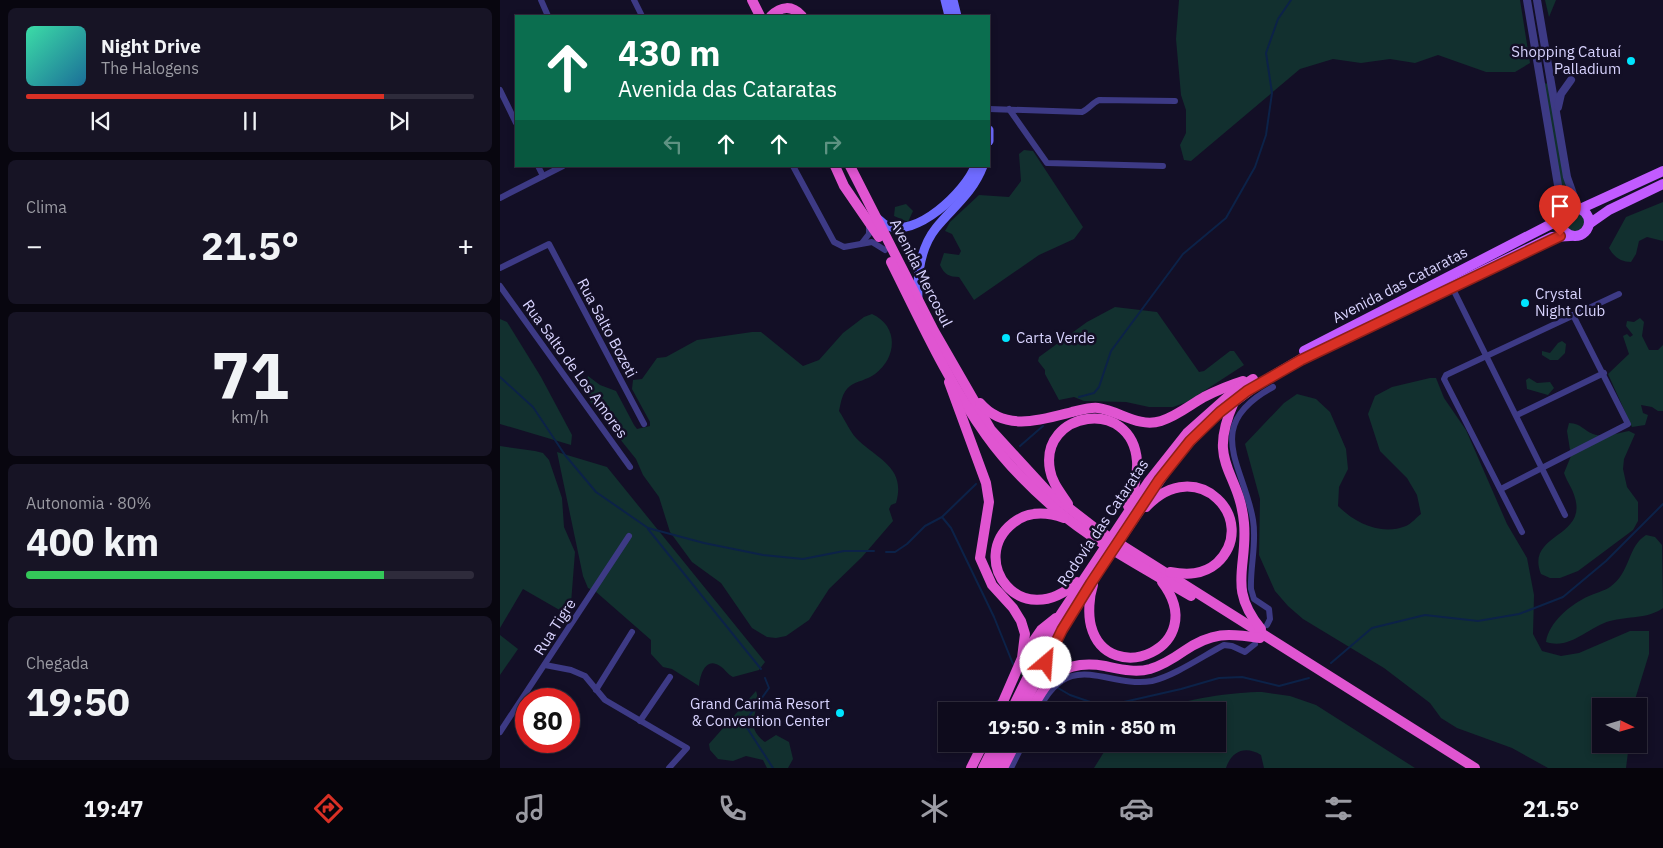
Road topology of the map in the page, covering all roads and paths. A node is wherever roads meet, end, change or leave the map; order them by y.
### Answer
1 (540, 0) edge
2 (634, 0) edge
3 (752, 0) edge
4 (794, 0) edge
5 (945, 0) edge
6 (953, 0) edge
7 (1527, 0) edge
8 (1537, 0) edge
9 (548, 15) edge
10 (642, 15) edge
11 (760, 15) edge
12 (773, 15) edge
13 (802, 15) edge
14 (802, 15) edge
15 (949, 15) edge
16 (957, 15) edge
17 (1535, 47) junction
18 (1571, 80) dead end
19 (1552, 82) junction
20 (500, 90) edge
21 (1175, 101) dead end
22 (990, 109) edge
23 (1009, 109) junction
24 (1557, 113) junction
25 (515, 121) edge
26 (1163, 166) dead end
27 (538, 167) edge
28 (561, 167) edge
29 (794, 167) edge
30 (835, 167) edge
31 (850, 167) edge
32 (974, 167) edge
33 (982, 167) edge
34 (1663, 171) edge
35 (543, 176) junction
36 (1663, 184) edge
37 (500, 198) edge
38 (1579, 208) junction
39 (1562, 217) junction
40 (872, 218) junction
41 (1589, 224) junction
42 (1570, 236) junction
43 (862, 244) junction
44 (885, 250) junction
45 (500, 268) edge
46 (500, 286) edge
47 (1452, 287) junction
48 (1619, 294) dead end
49 (918, 299) junction
50 (1573, 315) junction
51 (1487, 356) junction
52 (941, 360) junction
53 (1604, 373) junction
54 (1255, 382) junction
55 (1273, 387) dead end
56 (969, 391) junction
57 (1236, 400) junction
58 (1517, 415) junction
59 (644, 424) dead end
60 (630, 467) dead end
61 (1543, 468) junction
62 (1501, 489) junction
63 (1565, 515) dead end
64 (1125, 517) junction
65 (1076, 520) junction
66 (1127, 529) junction
67 (1522, 532) dead end
68 (629, 536) dead end
69 (1101, 568) junction
70 (1088, 572) junction
71 (1160, 573) junction
72 (1061, 615) junction
73 (632, 632) dead end
74 (1262, 635) junction
75 (1022, 658) junction
76 (546, 665) junction
77 (670, 677) dead end
78 (596, 690) junction
79 (1006, 696) junction
80 (1000, 702) edge
81 (1003, 702) edge
82 (1016, 702) edge
83 (1026, 702) edge
84 (1036, 702) edge
85 (1042, 702) edge
86 (640, 721) junction
87 (500, 732) edge
88 (979, 752) edge
89 (991, 752) edge
90 (1001, 752) edge
91 (1011, 752) edge
92 (1019, 752) edge
93 (669, 768) edge
94 (972, 768) edge
95 (984, 768) edge
96 (993, 768) edge
97 (1003, 768) edge
98 (1011, 768) edge
99 (1474, 768) edge

1 - 9 street
2 - 10 street
3 - 11 highway
4 - 13 highway
5 - 15 main road
6 - 16 main road
7 - 17 street
8 - 19 street
12 - 14 highway
17 - 19 street
17 - 39 street
18 - 24 street
19 - 24 street
20 - 25 street
21 - 23 street
22 - 23 street
23 - 26 street
24 - 38 street
27 - 35 street
28 - 35 street
29 - 43 street
30 - 40 highway, Avenida Mercosul
31 - 40 highway, Avenida Mercosul
32 - 40 main road
33 - 49 main road
34 - 38 main road
35 - 37 street
36 - 41 main road
38 - 39 main road
38 - 41 main road
39 - 42 main road
39 - 54 main road, Avenida das Cataratas
40 - 43 street
40 - 44 highway, Avenida Mercosul
40 - 49 highway, Avenida Mercosul
41 - 42 main road
42 - 47 main road, Avenida das Cataratas
43 - 44 street
44 - 52 highway, Avenida Mercosul
45 - 59 street, Rua Salto Bozeti
46 - 60 street, Rua Salto de Los Amores
47 - 51 street
47 - 54 main road, Avenida das Cataratas
48 - 50 street
49 - 56 highway, Avenida Mercosul
50 - 51 street
50 - 53 street
51 - 58 street
51 - 62 street
52 - 65 highway
52 - 75 highway
53 - 58 street
53 - 61 street
54 - 56 highway
54 - 57 highway, Rodovía das Cataratas
54 - 64 highway, Rodovía das Cataratas
55 - 74 street
56 - 65 highway
57 - 66 highway, Rodovía das Cataratas
57 - 74 highway
58 - 61 street
61 - 62 street
61 - 63 street
62 - 67 street
64 - 65 highway
64 - 70 highway, Rodovía das Cataratas
65 - 70 highway
65 - 71 highway
66 - 69 highway, Rodovía das Cataratas
66 - 71 highway
68 - 76 street, Rua Tigre
69 - 71 highway
69 - 83 highway, Rodovía das Cataratas
70 - 72 highway, Rodovía das Cataratas
71 - 74 highway
72 - 75 highway
72 - 82 highway, Rodovía das Cataratas
73 - 78 street
74 - 84 highway
74 - 85 street
74 - 99 highway
75 - 79 highway
76 - 78 street
76 - 87 street, Rua Tigre
77 - 86 street
78 - 86 street
79 - 80 street
79 - 81 highway
86 - 93 street
88 - 94 highway
89 - 95 highway
90 - 96 highway
91 - 97 highway
92 - 98 street

